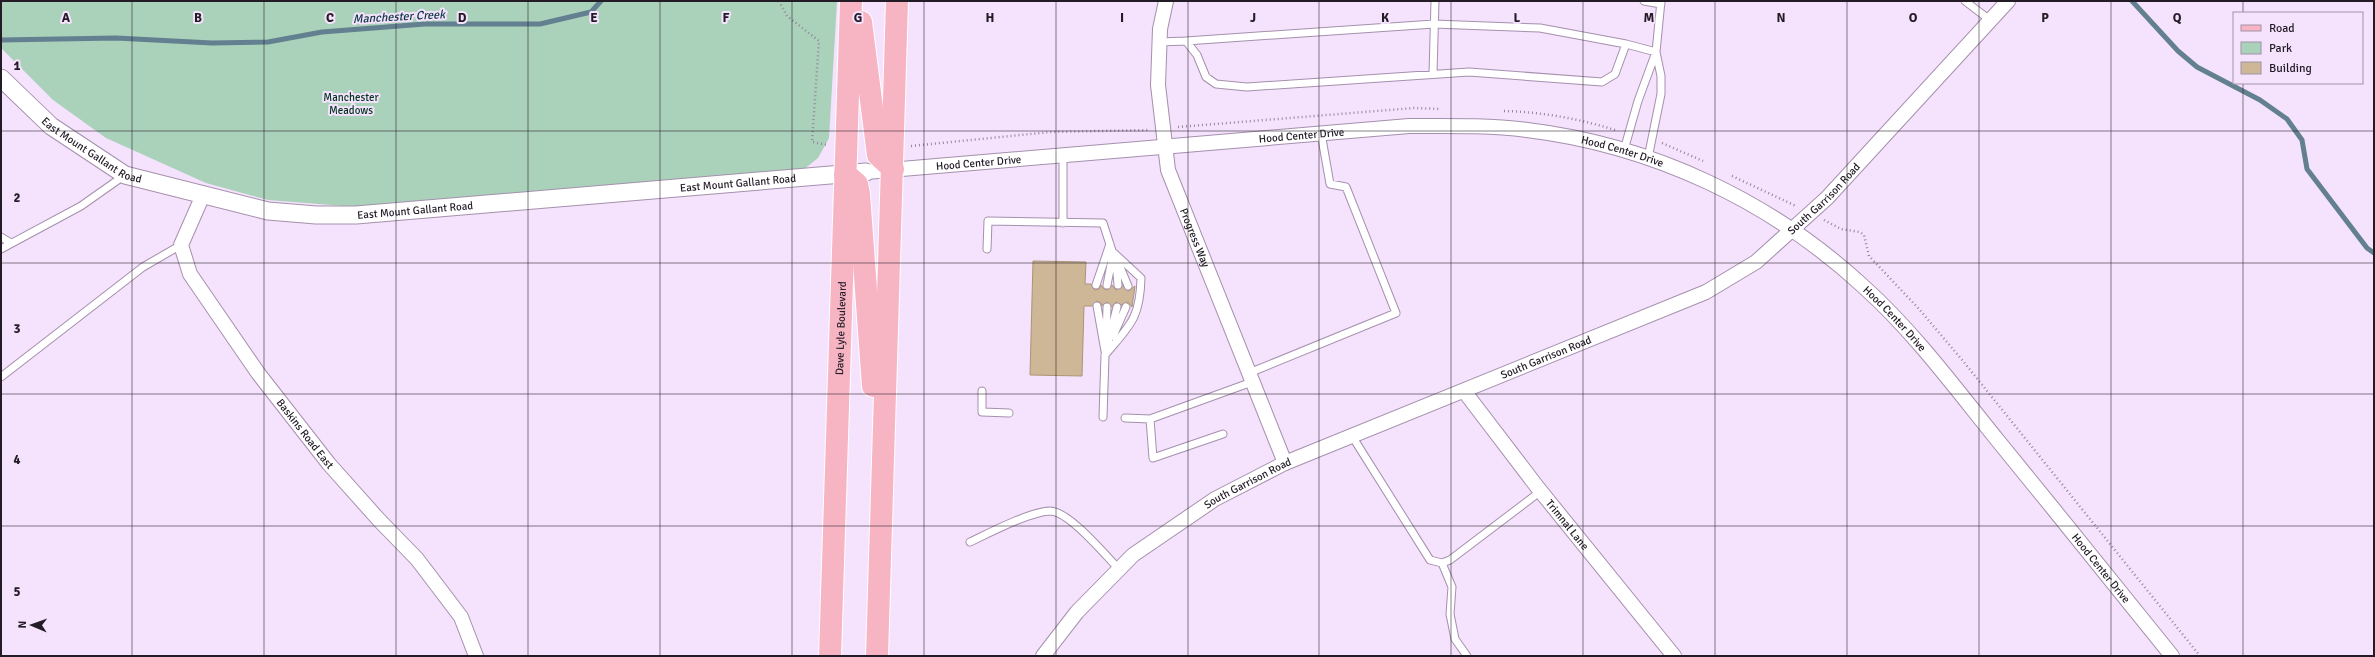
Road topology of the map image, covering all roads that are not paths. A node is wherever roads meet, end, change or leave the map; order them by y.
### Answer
1 (851, 1) edge
2 (858, 1) edge
3 (897, 1) edge
4 (1166, 1) edge
5 (1435, 1) edge
6 (1644, 1) edge
7 (1965, 1) edge
8 (2008, 1) edge
9 (1661, 3) edge
10 (1990, 20) junction
11 (1434, 24) junction
12 (1186, 41) junction
13 (1160, 42) junction
14 (1626, 44) junction
15 (1656, 52) junction
16 (1433, 74) junction
17 (1, 78) edge
18 (1320, 133) junction
19 (1165, 146) junction
20 (1624, 150) junction
21 (1063, 155) junction
22 (1648, 158) junction
23 (893, 170) junction
24 (866, 172) joint
25 (845, 174) junction
26 (125, 175) junction
27 (203, 195) junction
28 (1063, 222) junction
29 (1793, 230) junction
30 (1, 237) edge
31 (11, 243) junction
32 (1110, 244) junction
33 (181, 245) junction
34 (1, 249) edge
35 (987, 249) dead end
36 (1113, 253) junction
37 (1096, 285) dead end
38 (1107, 285) dead end
39 (1118, 285) dead end
40 (1128, 286) dead end
41 (1097, 306) dead end
42 (1107, 307) dead end
43 (1117, 307) dead end
44 (1126, 307) dead end
45 (1105, 355) junction
46 (1, 377) edge
47 (1251, 378) junction
48 (982, 391) dead end
49 (1464, 391) junction
50 (1009, 413) dead end
51 (1103, 417) dead end
52 (1125, 418) dead end
53 (1150, 419) junction
54 (1223, 434) dead end
55 (1352, 436) junction
56 (1285, 463) junction
57 (1540, 491) junction
58 (881, 509) junction
59 (970, 542) dead end
60 (1442, 563) junction
61 (1119, 569) junction
62 (476, 656) edge
63 (830, 656) edge
64 (877, 656) edge
65 (1043, 656) edge
66 (1467, 656) edge
67 (1674, 656) edge
68 (2172, 656) edge

1 - 25 main road, Dave Lyle Boulevard
2 - 23 main road
3 - 23 main road
4 - 13 street, Progress Way
5 - 11 lane
6 - 9 lane
7 - 10 lane
8 - 10 street, South Garrison Road
9 - 15 lane
10 - 29 street, South Garrison Road
11 - 12 lane
11 - 14 lane
11 - 16 lane
12 - 13 lane
12 - 16 lane
13 - 19 street, Progress Way
14 - 15 lane
14 - 16 lane
15 - 20 lane
15 - 22 lane
17 - 26 street, East Mount Gallant Road
18 - 19 street, Hood Center Drive
18 - 20 street, Hood Center Drive
18 - 47 lane
19 - 21 street, Hood Center Drive
19 - 47 street, Progress Way
20 - 22 street, Hood Center Drive
21 - 23 street, Hood Center Drive
21 - 28 lane
22 - 29 street, Hood Center Drive
23 - 24 street, Hood Center Drive
23 - 58 main road
24 - 25 street, East Mount Gallant Road
25 - 27 street, East Mount Gallant Road
25 - 58 main road
25 - 63 main road, Dave Lyle Boulevard
26 - 27 street, East Mount Gallant Road
26 - 31 lane
27 - 33 street
28 - 32 lane
28 - 35 lane
29 - 49 street, South Garrison Road
29 - 68 street, Hood Center Drive
30 - 31 lane
31 - 34 lane
32 - 36 lane
32 - 37 lane
33 - 46 lane
33 - 62 street, Baskins Road East
36 - 38 lane
36 - 39 lane
36 - 40 lane
36 - 45 lane
41 - 45 lane
42 - 45 lane
43 - 45 lane
44 - 45 lane
45 - 51 lane
47 - 53 lane
47 - 56 street, Progress Way
48 - 50 lane
49 - 55 street, South Garrison Road
49 - 57 street, Trimnal Lane
52 - 53 lane
53 - 54 lane
55 - 56 street, South Garrison Road
55 - 60 lane
56 - 61 street, South Garrison Road
57 - 60 lane
57 - 67 street, Trimnal Lane
58 - 64 main road
59 - 61 lane
60 - 66 lane
61 - 65 street, South Garrison Road

